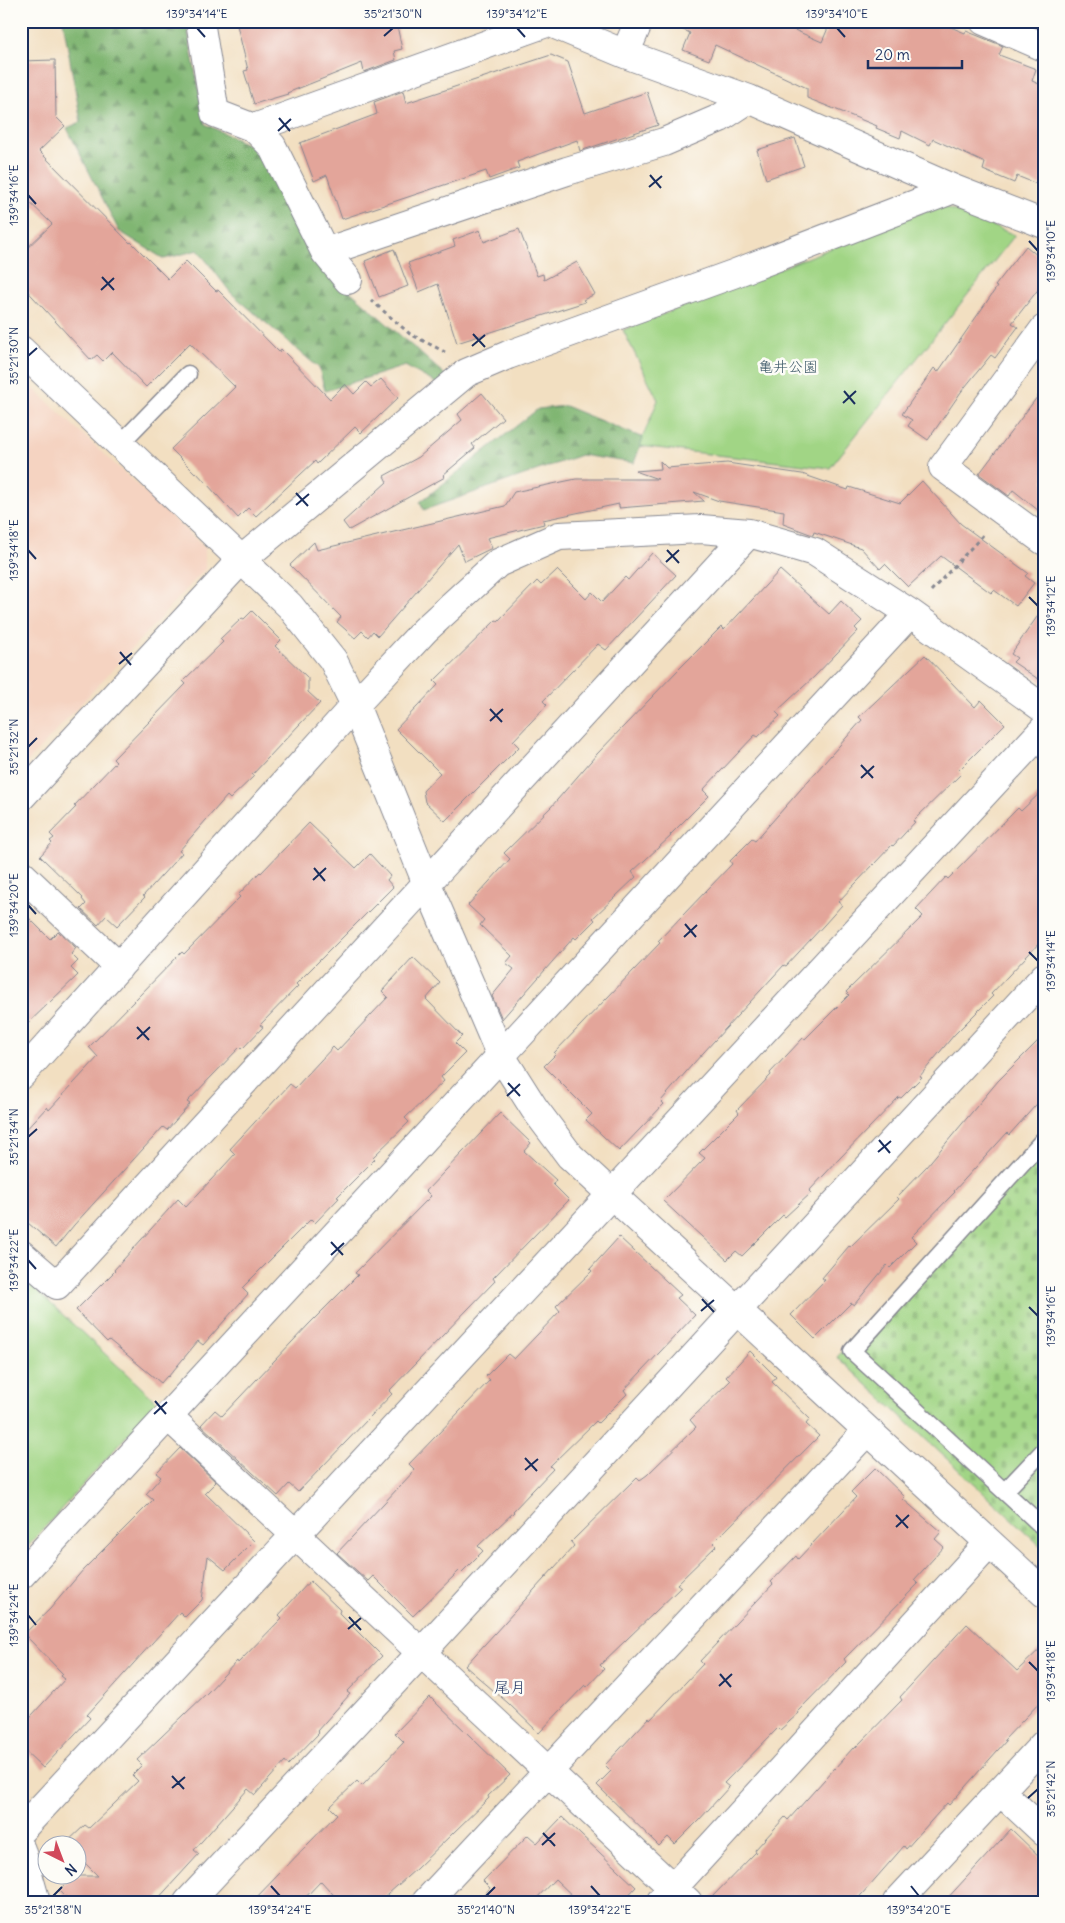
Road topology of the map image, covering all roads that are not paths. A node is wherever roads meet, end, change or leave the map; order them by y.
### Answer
1 (200, 21) edge
2 (640, 21) edge
3 (984, 21) edge
4 (548, 22) edge
5 (1044, 47) edge
6 (625, 54) junction
7 (749, 99) junction
8 (254, 128) junction
9 (954, 189) junction
10 (1044, 224) edge
11 (325, 252) junction
12 (348, 280) road end
13 (1044, 329) edge
14 (21, 350) edge
15 (188, 374) dead end
16 (120, 444) junction
17 (749, 533) junction
18 (1044, 541) edge
19 (241, 560) junction
20 (910, 613) junction
21 (354, 705) junction
22 (1044, 709) edge
23 (1044, 729) edge
24 (21, 797) edge
25 (21, 874) edge
26 (426, 884) junction
27 (119, 967) junction
28 (1044, 977) edge
29 (501, 1056) junction
30 (21, 1075) edge
31 (1044, 1139) edge
32 (610, 1195) junction
33 (21, 1254) edge
34 (736, 1311) junction
35 (168, 1416) junction
36 (867, 1431) junction
37 (1044, 1450) edge
38 (1004, 1491) junction
39 (1044, 1528) edge
40 (295, 1535) junction
41 (989, 1544) junction
42 (21, 1575) edge
43 (1044, 1593) edge
44 (421, 1653) junction
45 (1044, 1744) edge
46 (548, 1771) junction
47 (1000, 1791) junction
48 (21, 1830) edge
49 (1044, 1832) edge
50 (21, 1850) edge
51 (674, 1897) edge
52 (36, 1902) edge
53 (188, 1902) edge
54 (426, 1902) edge
55 (897, 1902) edge

1 - 8 street
2 - 6 street
3 - 5 street
4 - 6 street
4 - 8 street
6 - 7 street
7 - 9 street
7 - 11 street
8 - 11 street
9 - 10 street
9 - 19 street
11 - 12 street
13 - 18 street
14 - 16 street
15 - 16 lane
16 - 19 street
17 - 20 street
17 - 21 street
17 - 26 street
19 - 21 street
19 - 24 street
20 - 22 street
20 - 29 street
21 - 26 street
21 - 27 street
23 - 32 street
25 - 27 street
26 - 29 street
26 - 33 street
27 - 30 street
28 - 34 street
29 - 32 street
29 - 35 street
31 - 38 lane
32 - 34 street
32 - 40 street
34 - 36 street
34 - 44 street
35 - 40 street
35 - 42 street
36 - 41 street
36 - 46 street
37 - 38 lane
38 - 39 lane
40 - 44 street
40 - 48 street
41 - 43 street
41 - 51 street
44 - 46 street
44 - 53 street
45 - 47 street
46 - 51 street
46 - 54 street
47 - 49 street
47 - 55 street
50 - 52 street

